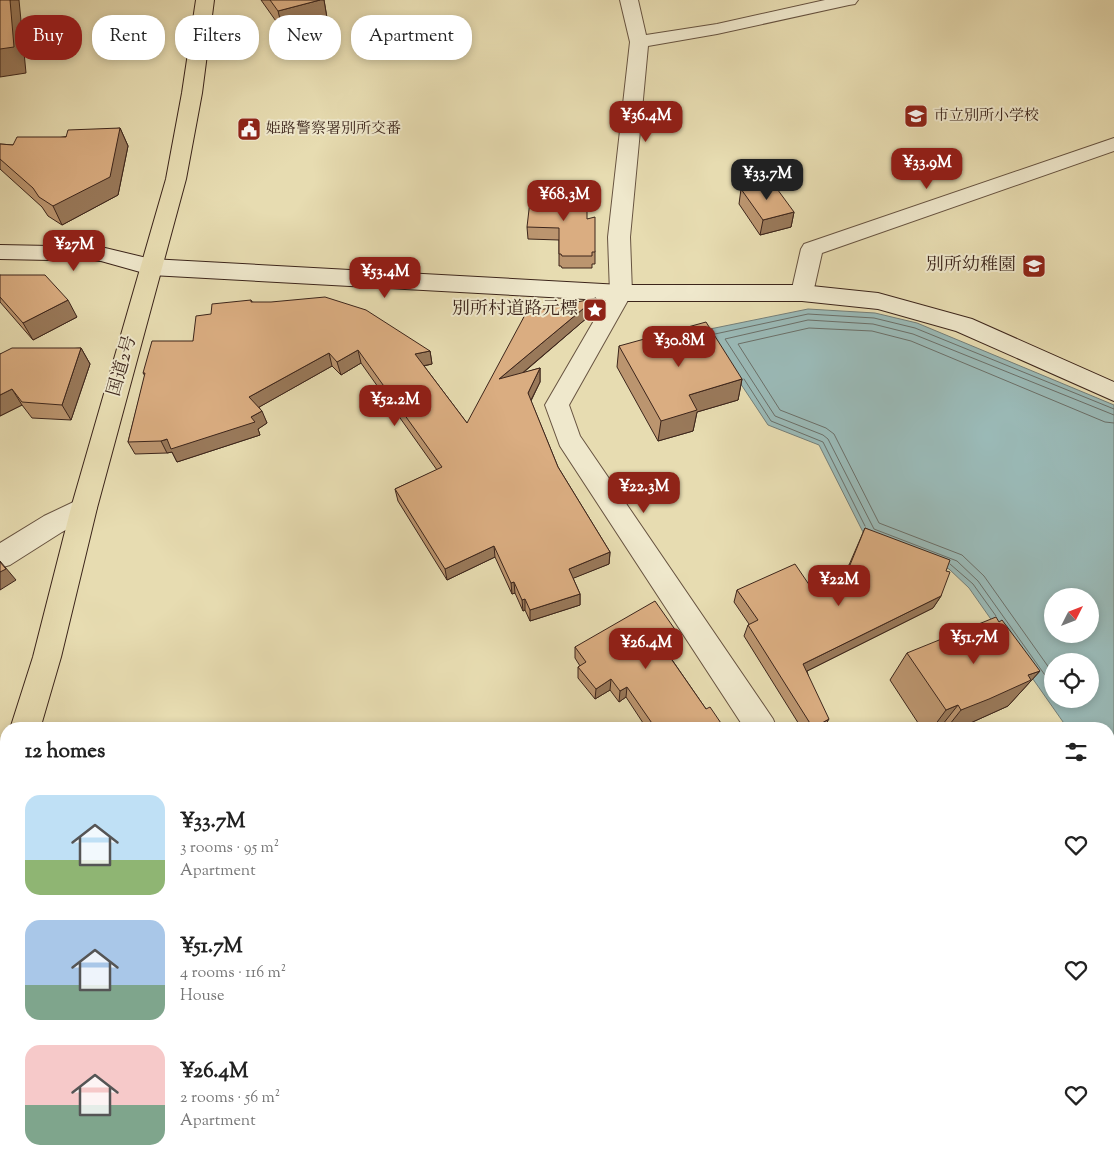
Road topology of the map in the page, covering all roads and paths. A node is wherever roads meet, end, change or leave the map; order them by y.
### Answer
1 (205, 0) edge
2 (629, 0) edge
3 (850, 0) edge
4 (639, 42) junction
5 (1114, 144) edge
6 (0, 252) edge
7 (151, 267) junction
8 (621, 293) junction
9 (802, 293) junction
10 (1114, 392) edge
11 (84, 508) junction
12 (0, 557) edge
13 (27, 722) edge
14 (757, 722) edge

1 - 7 highway, 国道2号
2 - 4 street
3 - 4 street
4 - 8 street
5 - 9 street
6 - 7 street
7 - 8 street
7 - 11 highway, 国道2号
8 - 9 street
8 - 14 street
9 - 10 street
11 - 12 street
11 - 13 highway, 国道2号

